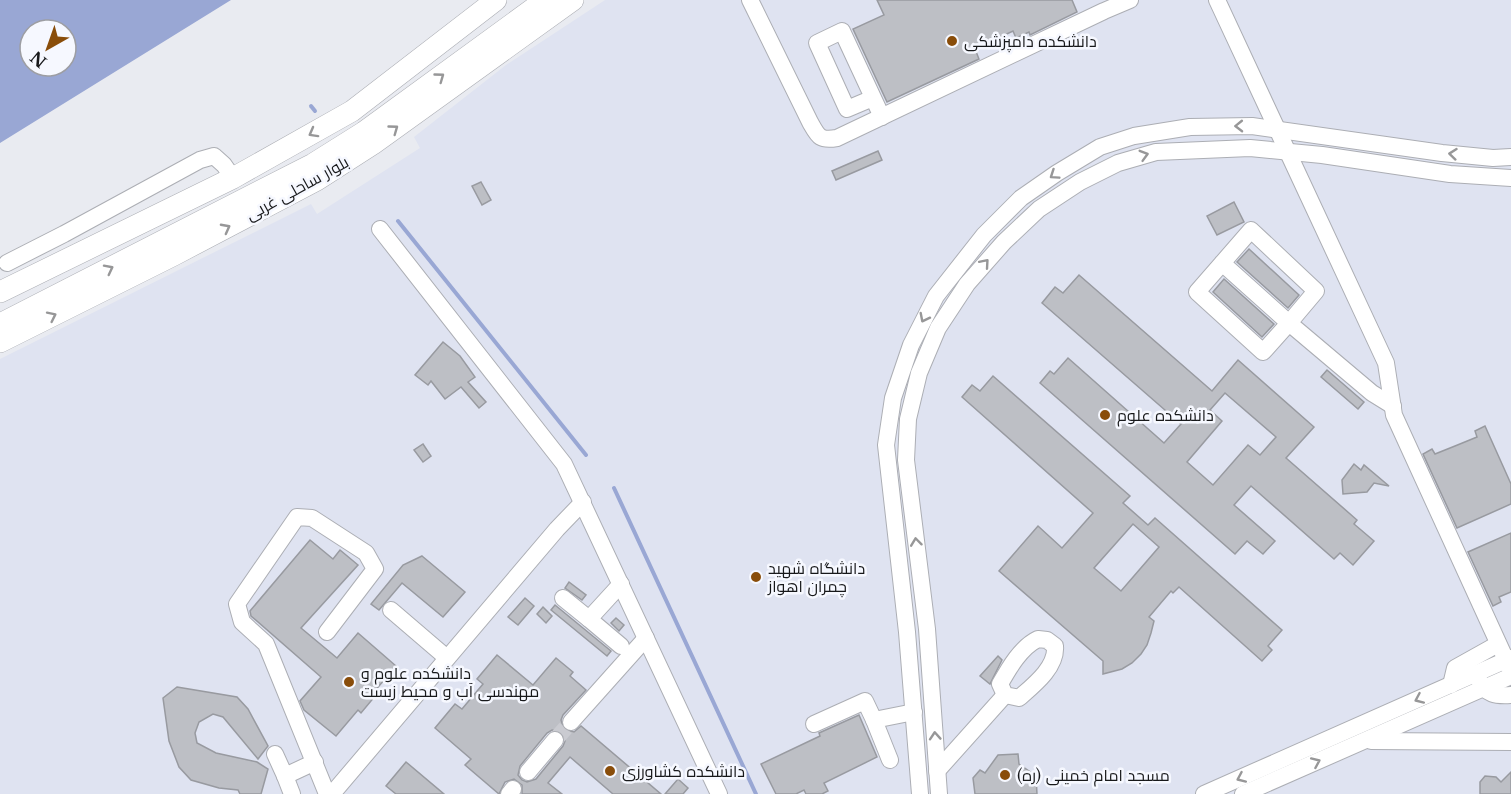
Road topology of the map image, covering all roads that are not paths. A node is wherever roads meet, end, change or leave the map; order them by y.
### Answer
1 (496, 0) edge
2 (545, 0) edge
3 (573, 0) edge
4 (750, 0) edge
5 (1130, 0) edge
6 (1218, 0) edge
7 (1101, 5) edge
8 (873, 98) dead end
9 (882, 117) junction
10 (1278, 129) junction
11 (1288, 151) junction
12 (1511, 157) edge
13 (233, 178) junction
14 (1511, 178) edge
15 (84, 223) junction
16 (380, 229) dead end
17 (95, 244) junction
18 (7, 263) dead end
19 (1222, 263) junction
20 (0, 292) edge
21 (1289, 322) junction
22 (0, 324) edge
23 (0, 342) edge
24 (1393, 406) junction
25 (583, 502) junction
26 (621, 584) junction
27 (562, 598) dead end
28 (391, 610) dead end
29 (589, 619) junction
30 (927, 629) junction
31 (327, 632) dead end
32 (907, 632) junction
33 (646, 638) junction
34 (1498, 644) junction
35 (621, 646) dead end
36 (447, 658) junction
37 (929, 662) junction
38 (910, 663) junction
39 (1510, 667) edge
40 (1480, 681) junction
41 (1451, 685) junction
42 (1005, 695) dead end
43 (1511, 695) edge
44 (914, 712) junction
45 (874, 720) junction
46 (571, 722) tunnel mouth
47 (814, 724) dead end
48 (555, 740) tunnel mouth
49 (1364, 741) junction
50 (1511, 742) edge
51 (275, 754) dead end
52 (890, 760) dead end
53 (315, 762) junction
54 (937, 771) junction
55 (528, 772) dead end
56 (285, 776) junction
57 (1245, 793) edge
58 (292, 794) edge
59 (330, 794) edge
60 (719, 794) edge
61 (920, 794) edge
62 (939, 794) edge
63 (1204, 794) edge

1 -> 13 main road
22 -> 2 main road, بلوار ساحلی غربی
23 -> 3 main road, بلوار ساحلی غربی
4 - 9 lane
5 - 7 lane
6 - 10 lane
7 - 9 lane
8 - 9 lane
10 - 11 lane
12 -> 10 lane
10 -> 32 lane
11 - 14 lane
11 - 24 lane
30 -> 11 lane
13 - 15 lane
13 - 17 main road
15 - 17 lane
15 - 18 lane
16 - 25 lane
17 - 20 main road
19 - 21 lane
19 - 21 lane
19 - 21 lane
21 - 24 lane
24 - 34 lane
25 - 26 lane
25 - 36 lane
26 - 29 lane
26 - 33 lane
27 - 29 lane
28 - 36 lane
29 - 35 lane
30 - 32 lane
30 - 37 lane
31 - 53 lane
32 - 38 lane
33 - 46 lane
33 - 60 lane
34 - 39 lane
34 - 41 lane
36 - 59 lane
37 - 38 lane
54 -> 37 lane
38 - 44 lane
39 - 40 lane
40 - 41 lane
40 - 43 lane
40 - 49 lane
41 -> 63 lane
42 - 54 lane
44 - 45 lane
44 - 61 lane
45 - 47 lane
45 - 52 lane
48 - 55 lane
49 - 50 lane
57 -> 49 lane
51 - 56 lane
53 - 56 lane
53 - 59 lane
54 - 62 lane
56 - 58 lane

